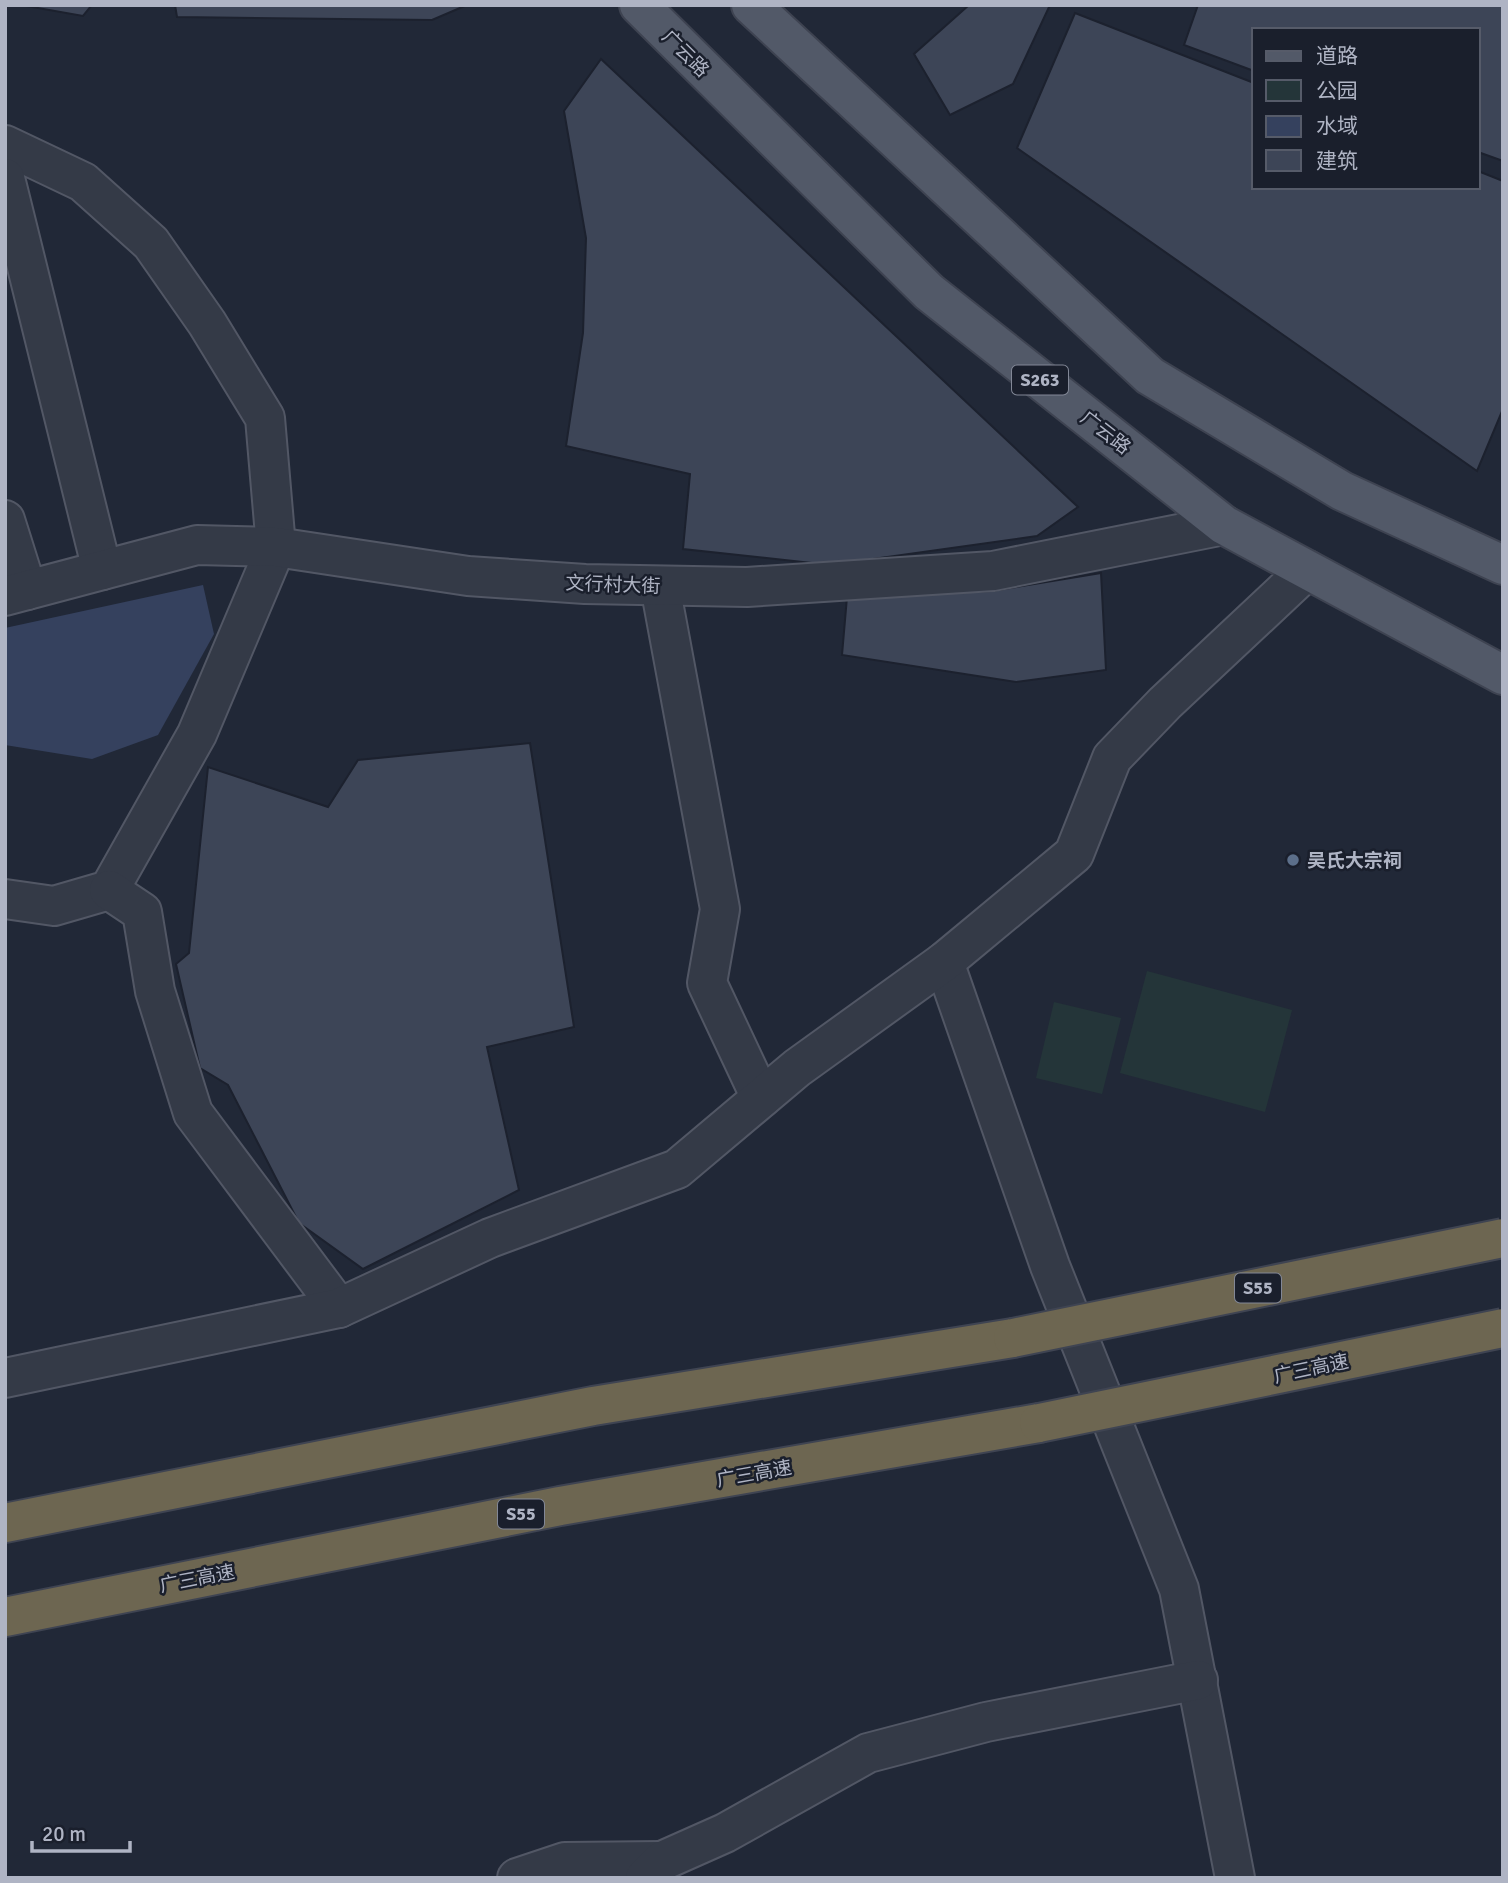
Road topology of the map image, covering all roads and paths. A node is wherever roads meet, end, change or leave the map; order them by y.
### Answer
1 (639, 5) edge
2 (751, 5) edge
3 (5, 145) edge
4 (5, 178) edge
5 (5, 520) edge
6 (1224, 524) junction
7 (276, 547) junction
8 (1503, 565) edge
9 (102, 570) junction
10 (1307, 570) junction
11 (660, 586) junction
12 (16, 593) edge
13 (1503, 675) edge
14 (109, 890) junction
15 (5, 899) edge
16 (944, 962) junction
17 (761, 1098) junction
18 (1503, 1238) edge
19 (339, 1308) junction
20 (1503, 1328) edge
21 (5, 1378) edge
22 (5, 1524) edge
23 (5, 1616) edge
24 (1198, 1680) junction
25 (653, 1870) edge
26 (517, 1878) edge
27 (1235, 1878) edge

1 - 6 main road, 广云路 / S263
2 - 8 main road
3 - 7 street
4 - 9 street
5 - 12 street
6 - 10 main road, 广云路 / S263
6 - 11 street, 文行村大街
7 - 9 street, 文行村大街
7 - 11 street, 文行村大街
7 - 14 street
9 - 12 street, 文行村大街
10 - 13 main road, 广云路 / S263
10 - 16 street
11 - 17 street
14 - 15 street
14 - 19 street
16 - 17 street
16 - 24 street
17 - 19 street
18 - 22 highway, S55, bridge
19 - 21 street
20 - 23 highway, 广三高速 / S55, bridge
24 - 25 street
24 - 27 street
25 - 26 street

